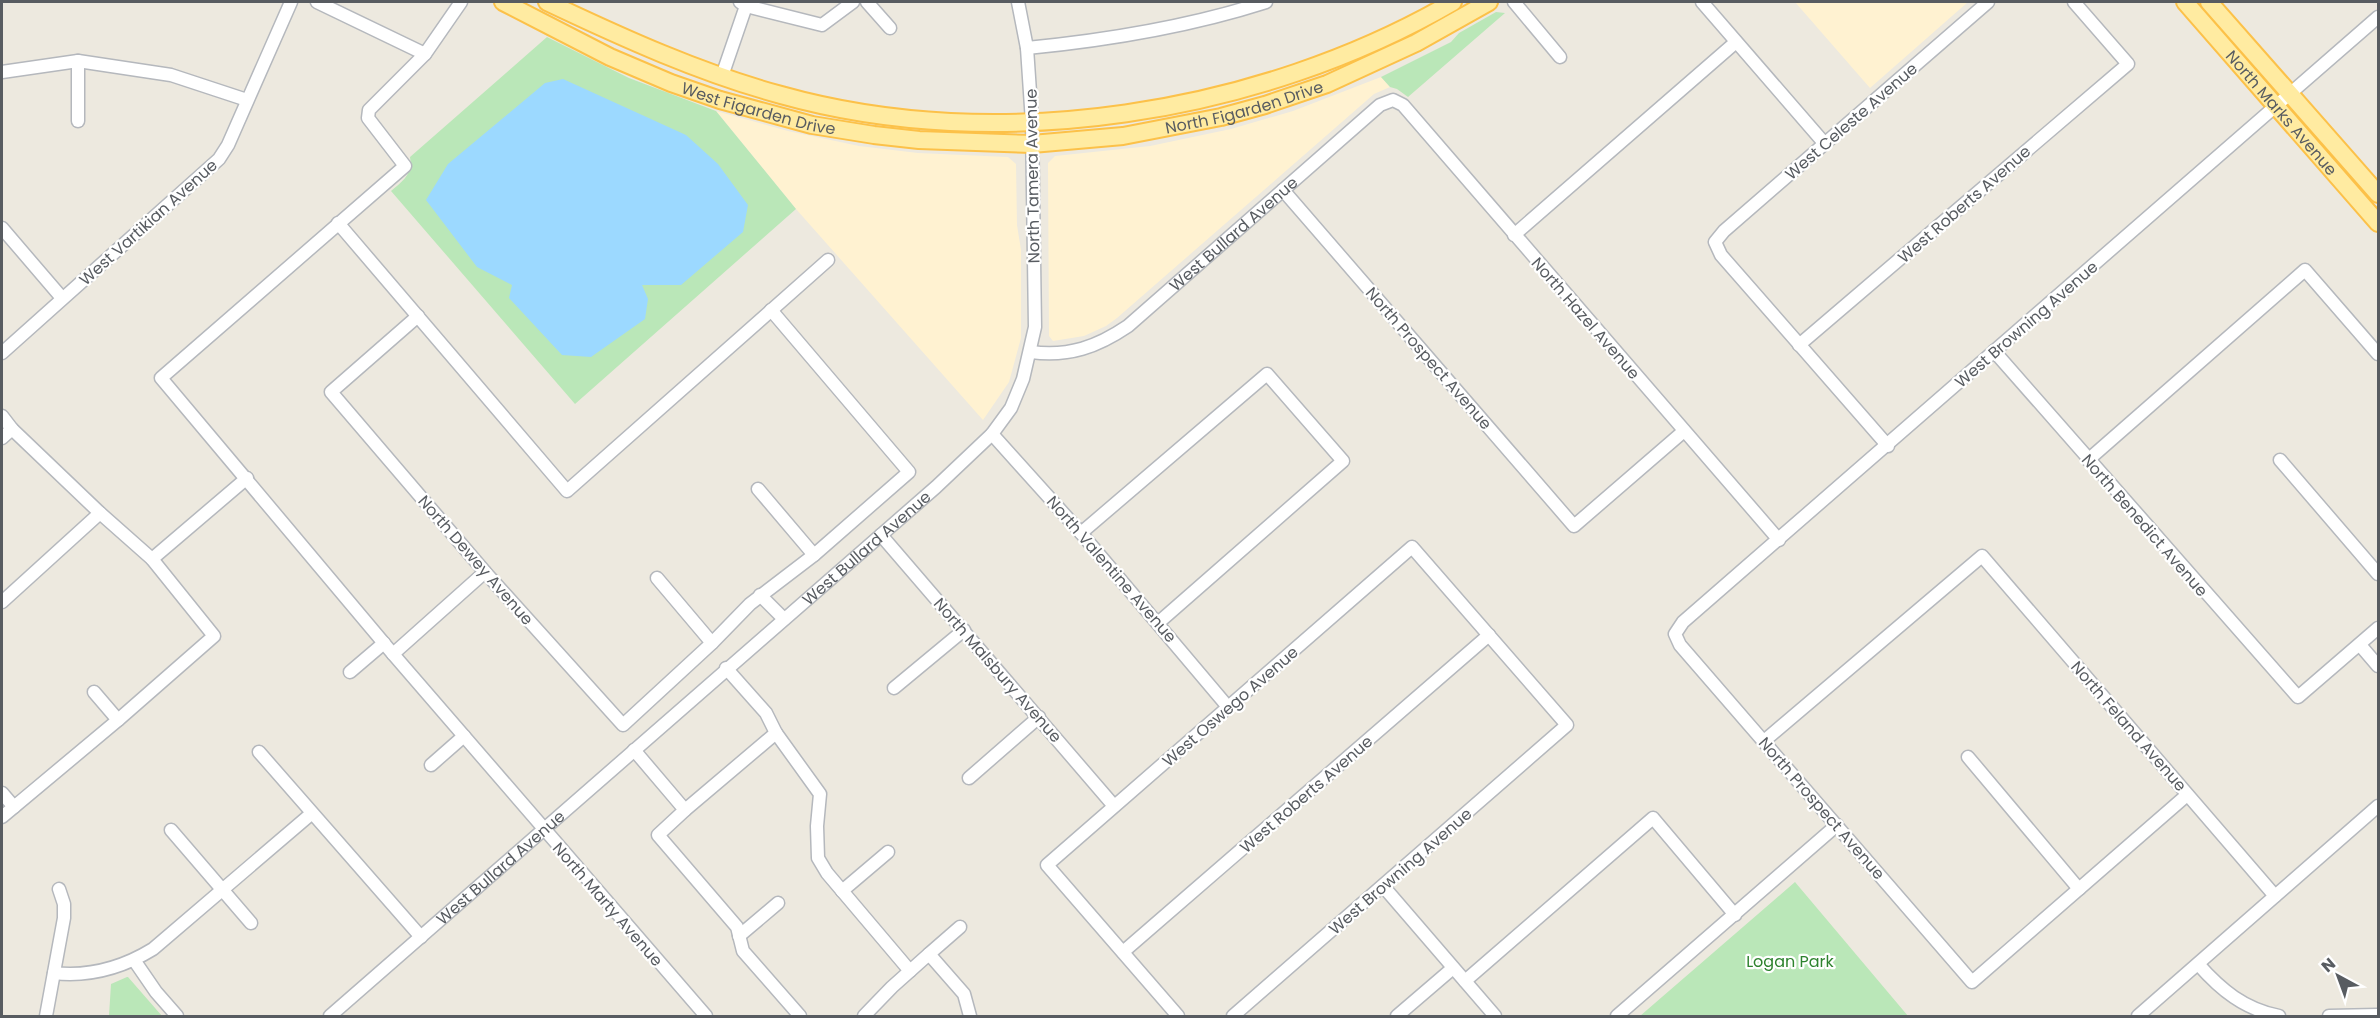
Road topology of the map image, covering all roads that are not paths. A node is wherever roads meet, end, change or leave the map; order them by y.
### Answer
1 (291, 2) edge
2 (317, 2) edge
3 (462, 2) edge
4 (503, 2) edge
5 (547, 2) edge
6 (853, 2) edge
7 (867, 2) edge
8 (1018, 2) edge
9 (1266, 2) edge
10 (1453, 2) edge
11 (1489, 2) edge
12 (1514, 2) edge
13 (1702, 2) edge
14 (1988, 2) edge
15 (2074, 2) edge
16 (2186, 2) edge
17 (2209, 2) edge
18 (743, 4) edge
19 (1433, 7) edge
20 (2379, 17) edge
21 (890, 28) dead end
22 (1444, 28) junction
23 (1736, 42) junction
24 (1027, 48) junction
25 (425, 54) junction
26 (1560, 57) dead end
27 (78, 61) junction
28 (2, 72) edge
29 (722, 76) junction
30 (2290, 94) junction
31 (247, 100) junction
32 (1393, 100) joint
33 (2277, 106) junction
34 (78, 121) dead end
35 (1032, 122) junction
36 (1032, 144) junction
37 (1825, 144) junction
38 (1283, 190) junction
39 (2379, 194) edge
40 (338, 223) junction
41 (2379, 224) edge
42 (2, 228) edge
43 (1515, 235) junction
44 (828, 260) dead end
45 (62, 298) junction
46 (771, 310) junction
47 (418, 316) junction
48 (1799, 345) junction
49 (1994, 351) junction
50 (1031, 352) junction
51 (2, 353) edge
52 (2379, 354) edge
53 (2, 416) edge
54 (12, 429) junction
55 (1684, 431) junction
56 (992, 435) junction
57 (2, 438) edge
58 (1888, 446) junction
59 (2088, 460) junction
60 (2280, 460) dead end
61 (247, 478) junction
62 (758, 489) dead end
63 (100, 513) junction
64 (1081, 532) junction
65 (881, 535) junction
66 (1779, 540) junction
67 (814, 555) junction
68 (152, 559) junction
69 (485, 572) junction
70 (2379, 574) edge
71 (657, 578) dead end
72 (760, 595) junction
73 (2, 602) edge
74 (784, 619) junction
75 (1158, 623) junction
76 (2379, 628) edge
77 (964, 630) junction
78 (1675, 634) joint
79 (1490, 635) junction
80 (384, 643) junction
81 (712, 643) junction
82 (2360, 645) junction
83 (393, 654) junction
84 (2379, 666) edge
85 (726, 669) junction
86 (350, 672) dead end
87 (894, 688) dead end
88 (94, 692) dead end
89 (1228, 707) junction
90 (1039, 717) junction
91 (118, 720) junction
92 (623, 725) joint
93 (776, 733) junction
94 (464, 736) junction
95 (1764, 741) junction
96 (634, 750) junction
97 (258, 752) dead end
98 (1968, 757) dead end
99 (430, 765) dead end
100 (969, 778) dead end
101 (2, 793) edge
102 (2187, 795) junction
103 (1114, 806) junction
104 (2379, 806) edge
105 (14, 807) junction
106 (685, 810) junction
107 (311, 814) junction
108 (2, 817) edge
109 (1838, 825) junction
110 (544, 829) junction
111 (171, 830) dead end
112 (888, 852) dead end
113 (1383, 886) junction
114 (59, 889) dead end
115 (2079, 889) junction
116 (223, 890) junction
117 (842, 891) junction
118 (2275, 896) junction
119 (778, 903) dead end
120 (1735, 915) junction
121 (251, 923) dead end
122 (960, 927) dead end
123 (739, 936) junction
124 (421, 937) junction
125 (1123, 952) junction
126 (929, 954) junction
127 (134, 960) junction
128 (2198, 964) junction
129 (1453, 968) junction
130 (910, 971) junction
131 (54, 973) junction
132 (1465, 981) junction
133 (2379, 1015) edge
134 (46, 1017) edge
135 (177, 1017) edge
136 (330, 1017) edge
137 (706, 1017) edge
138 (800, 1017) edge
139 (864, 1017) edge
140 (970, 1017) edge
141 (1178, 1017) edge
142 (1233, 1017) edge
143 (1397, 1017) edge
144 (1495, 1017) edge
145 (1617, 1017) edge
146 (2138, 1017) edge
147 (2279, 1017) edge
148 (2329, 1017) edge

1 - 31 street, West Vartikian Avenue
2 - 25 street
3 - 25 street
4 - 36 main road, West Figarden Drive
5 - 29 main road, West Figarden Drive
6 - 18 street
7 - 21 street
8 - 24 street, North Tamera Avenue
9 - 24 street
10 - 19 main road
11 - 22 main road
12 - 26 street
13 - 23 street
14 - 37 street, West Celeste Avenue
15 - 48 street, West Roberts Avenue
16 - 33 main road, North Marks Avenue
17 - 30 main road, North Marks Avenue
18 - 29 street
19 - 22 street
19 - 35 main road, North Figarden Drive
20 - 30 street, West Browning Avenue
22 - 36 main road, North Figarden Drive
23 - 37 street
23 - 43 street
24 - 35 street, North Tamera Avenue
25 - 40 street
27 - 28 street
27 - 31 street
27 - 34 street
29 - 35 main road, West Figarden Drive
30 - 33 street, West Browning Avenue
30 - 39 main road, North Marks Avenue
31 - 45 street, West Vartikian Avenue
32 - 38 street, West Bullard Avenue
32 - 43 street, North Hazel Avenue
33 - 41 main road, North Marks Avenue
33 - 49 street, West Browning Avenue
35 - 36 street, North Tamera Avenue
36 - 50 street, North Tamera Avenue
37 - 48 street, West Celeste Avenue
38 - 50 street, West Bullard Avenue
38 - 55 street, North Prospect Avenue
40 - 47 street
40 - 61 street, North Marty Avenue
42 - 45 street
43 - 55 street, North Hazel Avenue
44 - 46 street
45 - 51 street, West Vartikian Avenue
46 - 47 street
46 - 67 street, West Bullard Avenue
47 - 69 street, North Dewey Avenue
48 - 58 street
49 - 58 street, West Browning Avenue
49 - 59 street, North Benedict Avenue
50 - 56 street, West Bullard Avenue
52 - 59 street
53 - 54 street
54 - 57 street
54 - 63 street
55 - 66 street, North Hazel Avenue
56 - 64 street, North Valentine Avenue
56 - 65 street, West Bullard Avenue
58 - 66 street, West Browning Avenue
59 - 82 street, North Benedict Avenue
60 - 70 street
61 - 68 street
61 - 80 street, North Marty Avenue
62 - 67 street
63 - 68 street
63 - 73 street
64 - 75 street, North Valentine Avenue
64 - 75 street
65 - 74 street, West Bullard Avenue
65 - 77 street, North Malsbury Avenue
66 - 78 street, West Browning Avenue
67 - 72 street, West Bullard Avenue
68 - 91 street
69 - 83 street
69 - 92 street, North Dewey Avenue
71 - 81 street
72 - 74 street
72 - 81 street, West Bullard Avenue
74 - 85 street, West Bullard Avenue
75 - 89 street, North Valentine Avenue
76 - 82 street
77 - 87 street
77 - 90 street, North Malsbury Avenue
78 - 95 street, North Prospect Avenue
79 - 89 street, West Oswego Avenue
79 - 113 street, West Browning Avenue
79 - 125 street, West Roberts Avenue
80 - 83 street, North Marty Avenue
80 - 86 street
81 - 92 street, West Bullard Avenue
82 - 84 street
83 - 94 street, North Marty Avenue
85 - 93 street
85 - 96 street, West Bullard Avenue
88 - 91 street
89 - 103 street, West Oswego Avenue
90 - 100 street
90 - 103 street, North Malsbury Avenue
91 - 105 street
93 - 106 street
93 - 117 street
94 - 99 street
94 - 110 street, North Marty Avenue
95 - 102 street, North Feland Avenue
95 - 109 street, North Prospect Avenue
96 - 106 street
96 - 110 street, West Bullard Avenue
97 - 107 street
98 - 115 street
101 - 105 street
102 - 115 street
102 - 118 street, North Feland Avenue
103 - 125 street, West Oswego Avenue
104 - 118 street
105 - 108 street
106 - 123 street
107 - 116 street
107 - 124 street
109 - 115 street, North Prospect Avenue
109 - 120 street
110 - 124 street, West Bullard Avenue
110 - 137 street, North Marty Avenue
111 - 116 street
112 - 117 street
113 - 129 street
113 - 142 street, West Browning Avenue
114 - 131 street
116 - 121 street
116 - 127 street
117 - 130 street
118 - 128 street
119 - 123 street
120 - 132 street
120 - 145 street
122 - 126 street
123 - 138 street
124 - 136 street, West Bullard Avenue
125 - 141 street
126 - 130 street
126 - 140 street
127 - 131 street
127 - 135 street
128 - 146 street
128 - 147 street
129 - 132 street
129 - 143 street
130 - 139 street
131 - 134 street
132 - 144 street
133 - 148 street

